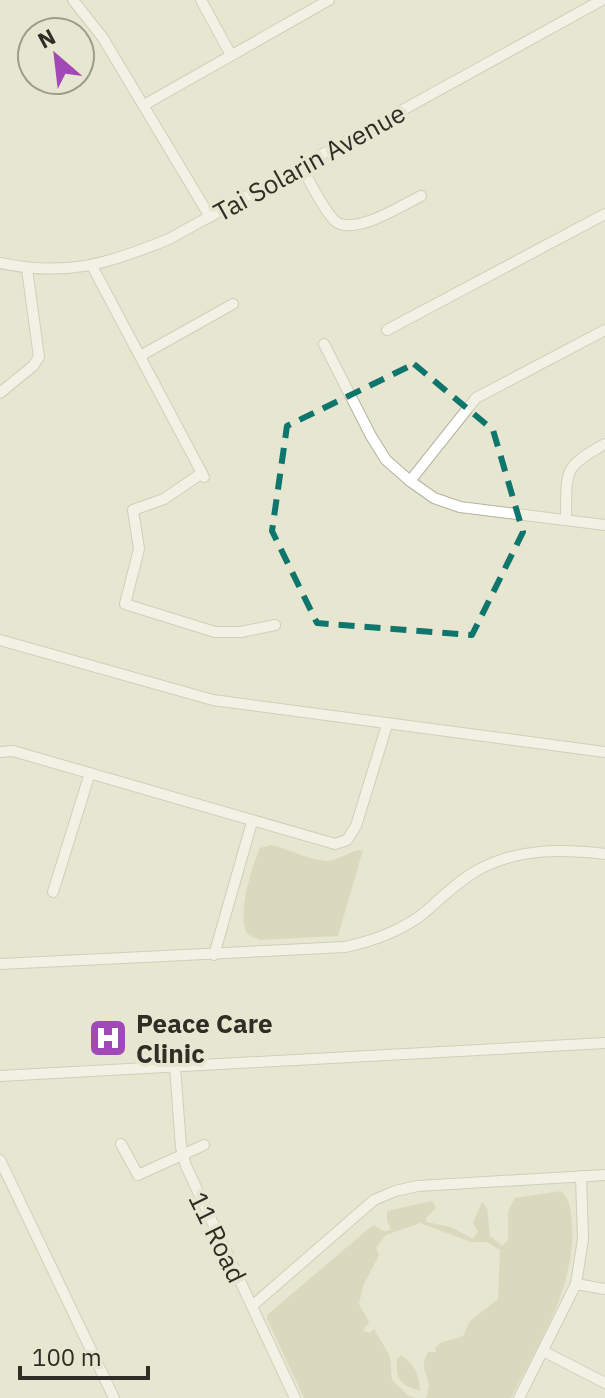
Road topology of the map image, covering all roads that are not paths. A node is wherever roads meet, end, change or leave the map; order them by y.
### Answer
1 (73, 0) edge
2 (201, 0) edge
3 (329, 0) edge
4 (602, 0) edge
5 (231, 55) junction
6 (144, 105) junction
7 (301, 166) junction
8 (421, 196) dead end
9 (605, 214) edge
10 (210, 217) junction
11 (0, 263) edge
12 (92, 266) junction
13 (27, 269) junction
14 (233, 304) dead end
15 (387, 330) dead end
16 (605, 330) edge
17 (324, 344) dead end
18 (140, 356) junction
19 (0, 393) edge
20 (605, 444) edge
21 (410, 481) junction
22 (566, 519) junction
23 (605, 525) edge
24 (275, 625) dead end
25 (0, 640) edge
26 (387, 725) junction
27 (0, 752) edge
28 (605, 752) edge
29 (90, 773) junction
30 (252, 822) junction
31 (605, 854) edge
32 (53, 892) dead end
33 (214, 955) junction
34 (0, 964) edge
35 (605, 1043) edge
36 (175, 1067) junction
37 (0, 1076) edge
38 (121, 1144) dead end
39 (204, 1145) dead end
40 (182, 1155) junction
41 (0, 1160) edge
42 (605, 1175) edge
43 (581, 1176) junction
44 (576, 1284) junction
45 (605, 1289) edge
46 (252, 1306) junction
47 (543, 1351) junction
48 (605, 1383) edge
49 (114, 1398) edge
50 (295, 1398) edge
51 (519, 1398) edge

1 - 6 street
2 - 5 street
3 - 5 street
4 - 7 street, Tai Solarin Avenue
5 - 6 street
6 - 10 street
7 - 8 street
7 - 10 street, Tai Solarin Avenue
9 - 15 street
10 - 12 street, Tai Solarin Avenue
11 - 13 street, Tai Solarin Avenue
12 - 13 street, Tai Solarin Avenue
12 - 18 street
13 - 19 street
14 - 18 street
16 - 21 street
17 - 21 street
18 - 24 street
20 - 22 street
21 - 22 street
22 - 23 street
25 - 26 street
26 - 28 street
26 - 30 street
27 - 29 street
29 - 30 street
29 - 32 street
30 - 33 street
31 - 33 street
33 - 34 street
35 - 36 street
36 - 37 street
36 - 40 street, 11 Road
38 - 40 street
39 - 40 street
40 - 46 street, 11 Road
41 - 49 street
42 - 43 street
43 - 44 street
43 - 46 street
44 - 45 street
44 - 47 street
46 - 50 street, 11 Road
47 - 48 street
47 - 51 street

